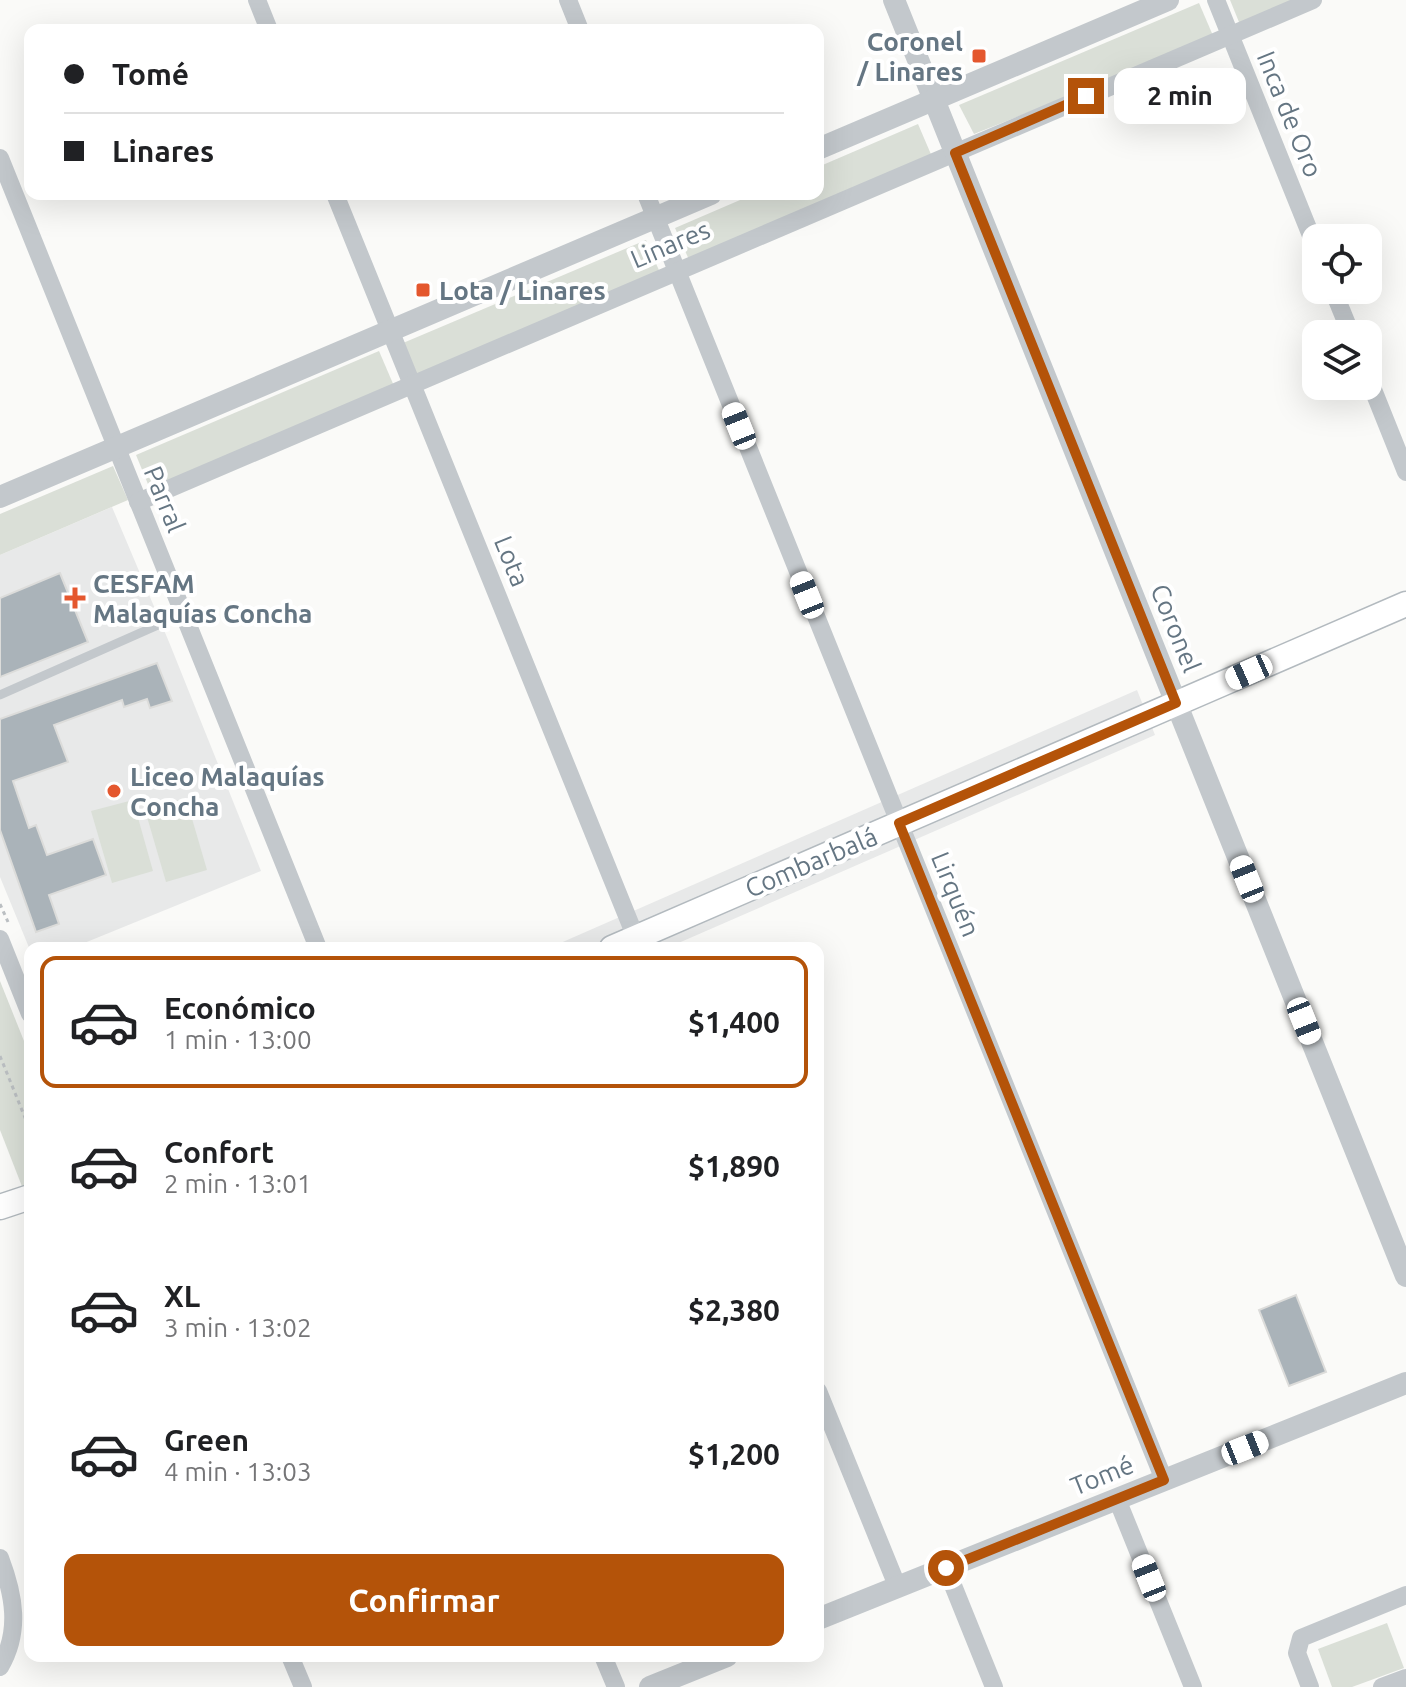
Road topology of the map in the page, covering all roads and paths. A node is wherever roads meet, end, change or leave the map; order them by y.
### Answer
1 (257, 0) edge
2 (568, 0) edge
3 (894, 0) edge
4 (1168, 0) edge
5 (1216, 0) edge
6 (1313, 0) edge
7 (267, 24) edge
8 (578, 24) edge
9 (1230, 35) junction
10 (934, 100) junction
11 (824, 146) edge
12 (955, 153) junction
13 (0, 158) edge
14 (337, 200) edge
15 (648, 200) edge
16 (697, 200) edge
17 (655, 218) junction
18 (1306, 224) edge
19 (677, 271) junction
20 (391, 331) junction
21 (412, 385) junction
22 (1377, 400) edge
23 (116, 448) junction
24 (1406, 472) edge
25 (0, 497) edge
26 (138, 502) junction
27 (1406, 604) edge
28 (183, 614) junction
29 (0, 695) edge
30 (1176, 703) junction
31 (899, 823) junction
32 (0, 939) edge
33 (316, 942) edge
34 (638, 942) edge
35 (640, 942) edge
36 (24, 999) edge
37 (0, 1056) edge
38 (24, 1115) edge
39 (1406, 1276) edge
40 (1406, 1383) edge
41 (824, 1406) edge
42 (1164, 1480) junction
43 (1117, 1499) junction
44 (0, 1558) edge
45 (946, 1568) junction
46 (898, 1588) junction
47 (1406, 1595) edge
48 (824, 1617) edge
49 (293, 1662) edge
50 (606, 1662) edge
51 (712, 1662) edge
52 (0, 1667) edge
53 (1406, 1678) edge
54 (303, 1687) edge
55 (616, 1687) edge
56 (650, 1687) edge
57 (994, 1687) edge
58 (1193, 1687) edge
59 (1310, 1687) edge
60 (1382, 1687) edge

1 - 7 street
2 - 8 street
3 - 10 street, Coronel
4 - 10 street
5 - 9 street, Inca de Oro
6 - 9 street, Linares
9 - 12 street, Linares
9 - 18 street, Inca de Oro
10 - 11 street
10 - 12 street, Coronel
12 - 19 street, Linares
12 - 30 street, Coronel
13 - 23 street, Parral
14 - 20 street, Lota
15 - 17 street, Lirquén
16 - 17 street, Linares
17 - 19 street, Lirquén
17 - 20 street, Linares
19 - 21 street, Linares
19 - 31 street, Lirquén
20 - 21 street, Lota
20 - 23 street, Linares
21 - 26 street, Linares
21 - 34 street, Lota
22 - 24 street
23 - 25 street, Linares
23 - 26 street, Parral
26 - 28 street, Parral
27 - 30 main road, Combarbalá
28 - 29 lane
28 - 33 street, Parral
30 - 31 main road, Combarbalá
30 - 39 street, Coronel
31 - 35 main road, Combarbalá
31 - 42 street, Lirquén
32 - 36 street
37 - 38 path
40 - 42 street, Tomé
41 - 46 street
42 - 43 street, Tomé
43 - 45 street, Tomé
43 - 58 street
44 - 52 street
45 - 46 street, Tomé
45 - 57 street
46 - 48 street, Tomé
47 - 59 street
49 - 54 street
50 - 55 street
51 - 56 street
53 - 60 street

